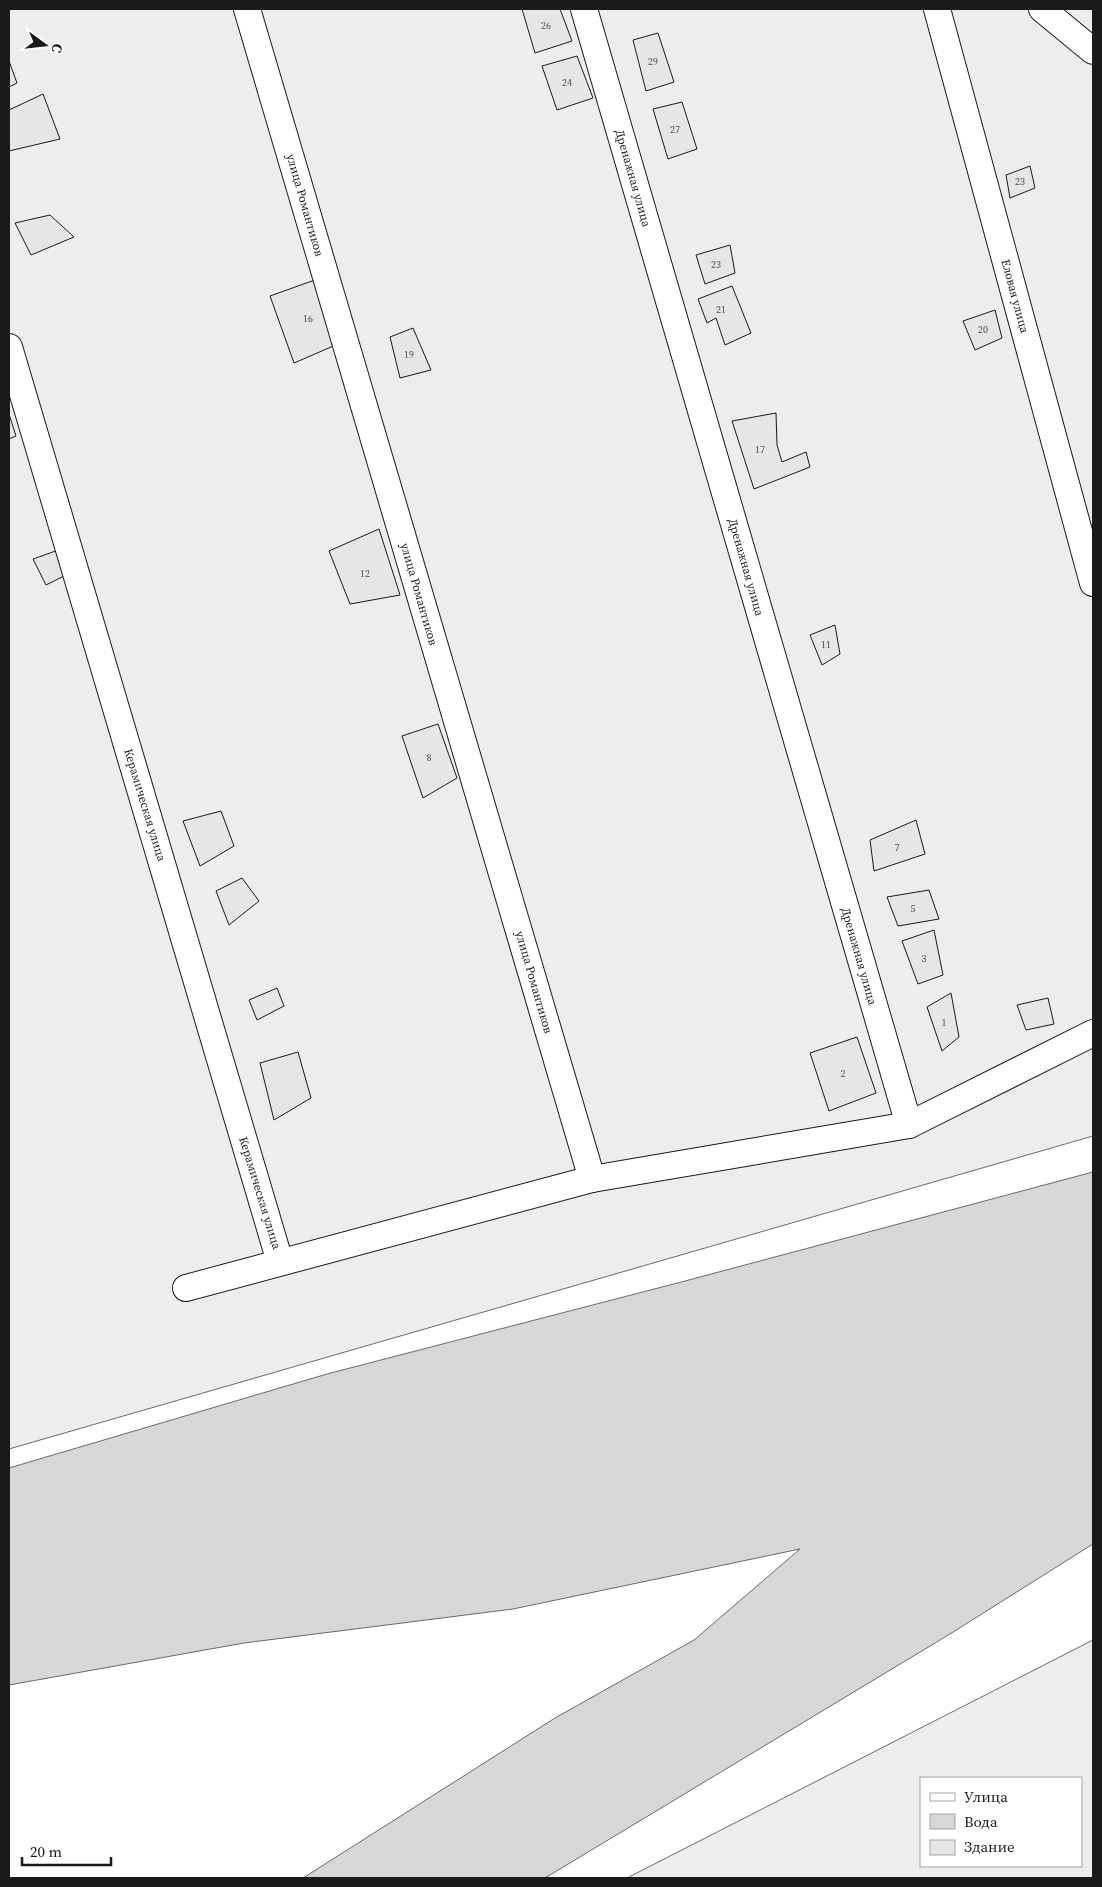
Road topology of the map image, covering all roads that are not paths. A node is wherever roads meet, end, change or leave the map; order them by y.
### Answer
1 (247, 9) edge
2 (584, 9) edge
3 (937, 9) edge
4 (1042, 9) edge
5 (1093, 51) edge
6 (9, 347) edge
7 (1093, 583) edge
8 (1093, 1033) edge
9 (909, 1125) junction
10 (592, 1179) junction
11 (280, 1262) junction
12 (186, 1288) dead end

1 - 10 street, улица Романтиков
2 - 9 street, Дренажная улица
3 - 7 street, Еловая улица
4 - 5 street
6 - 11 street, Керамическая улица
8 - 9 street
9 - 10 street
10 - 11 street
11 - 12 street

